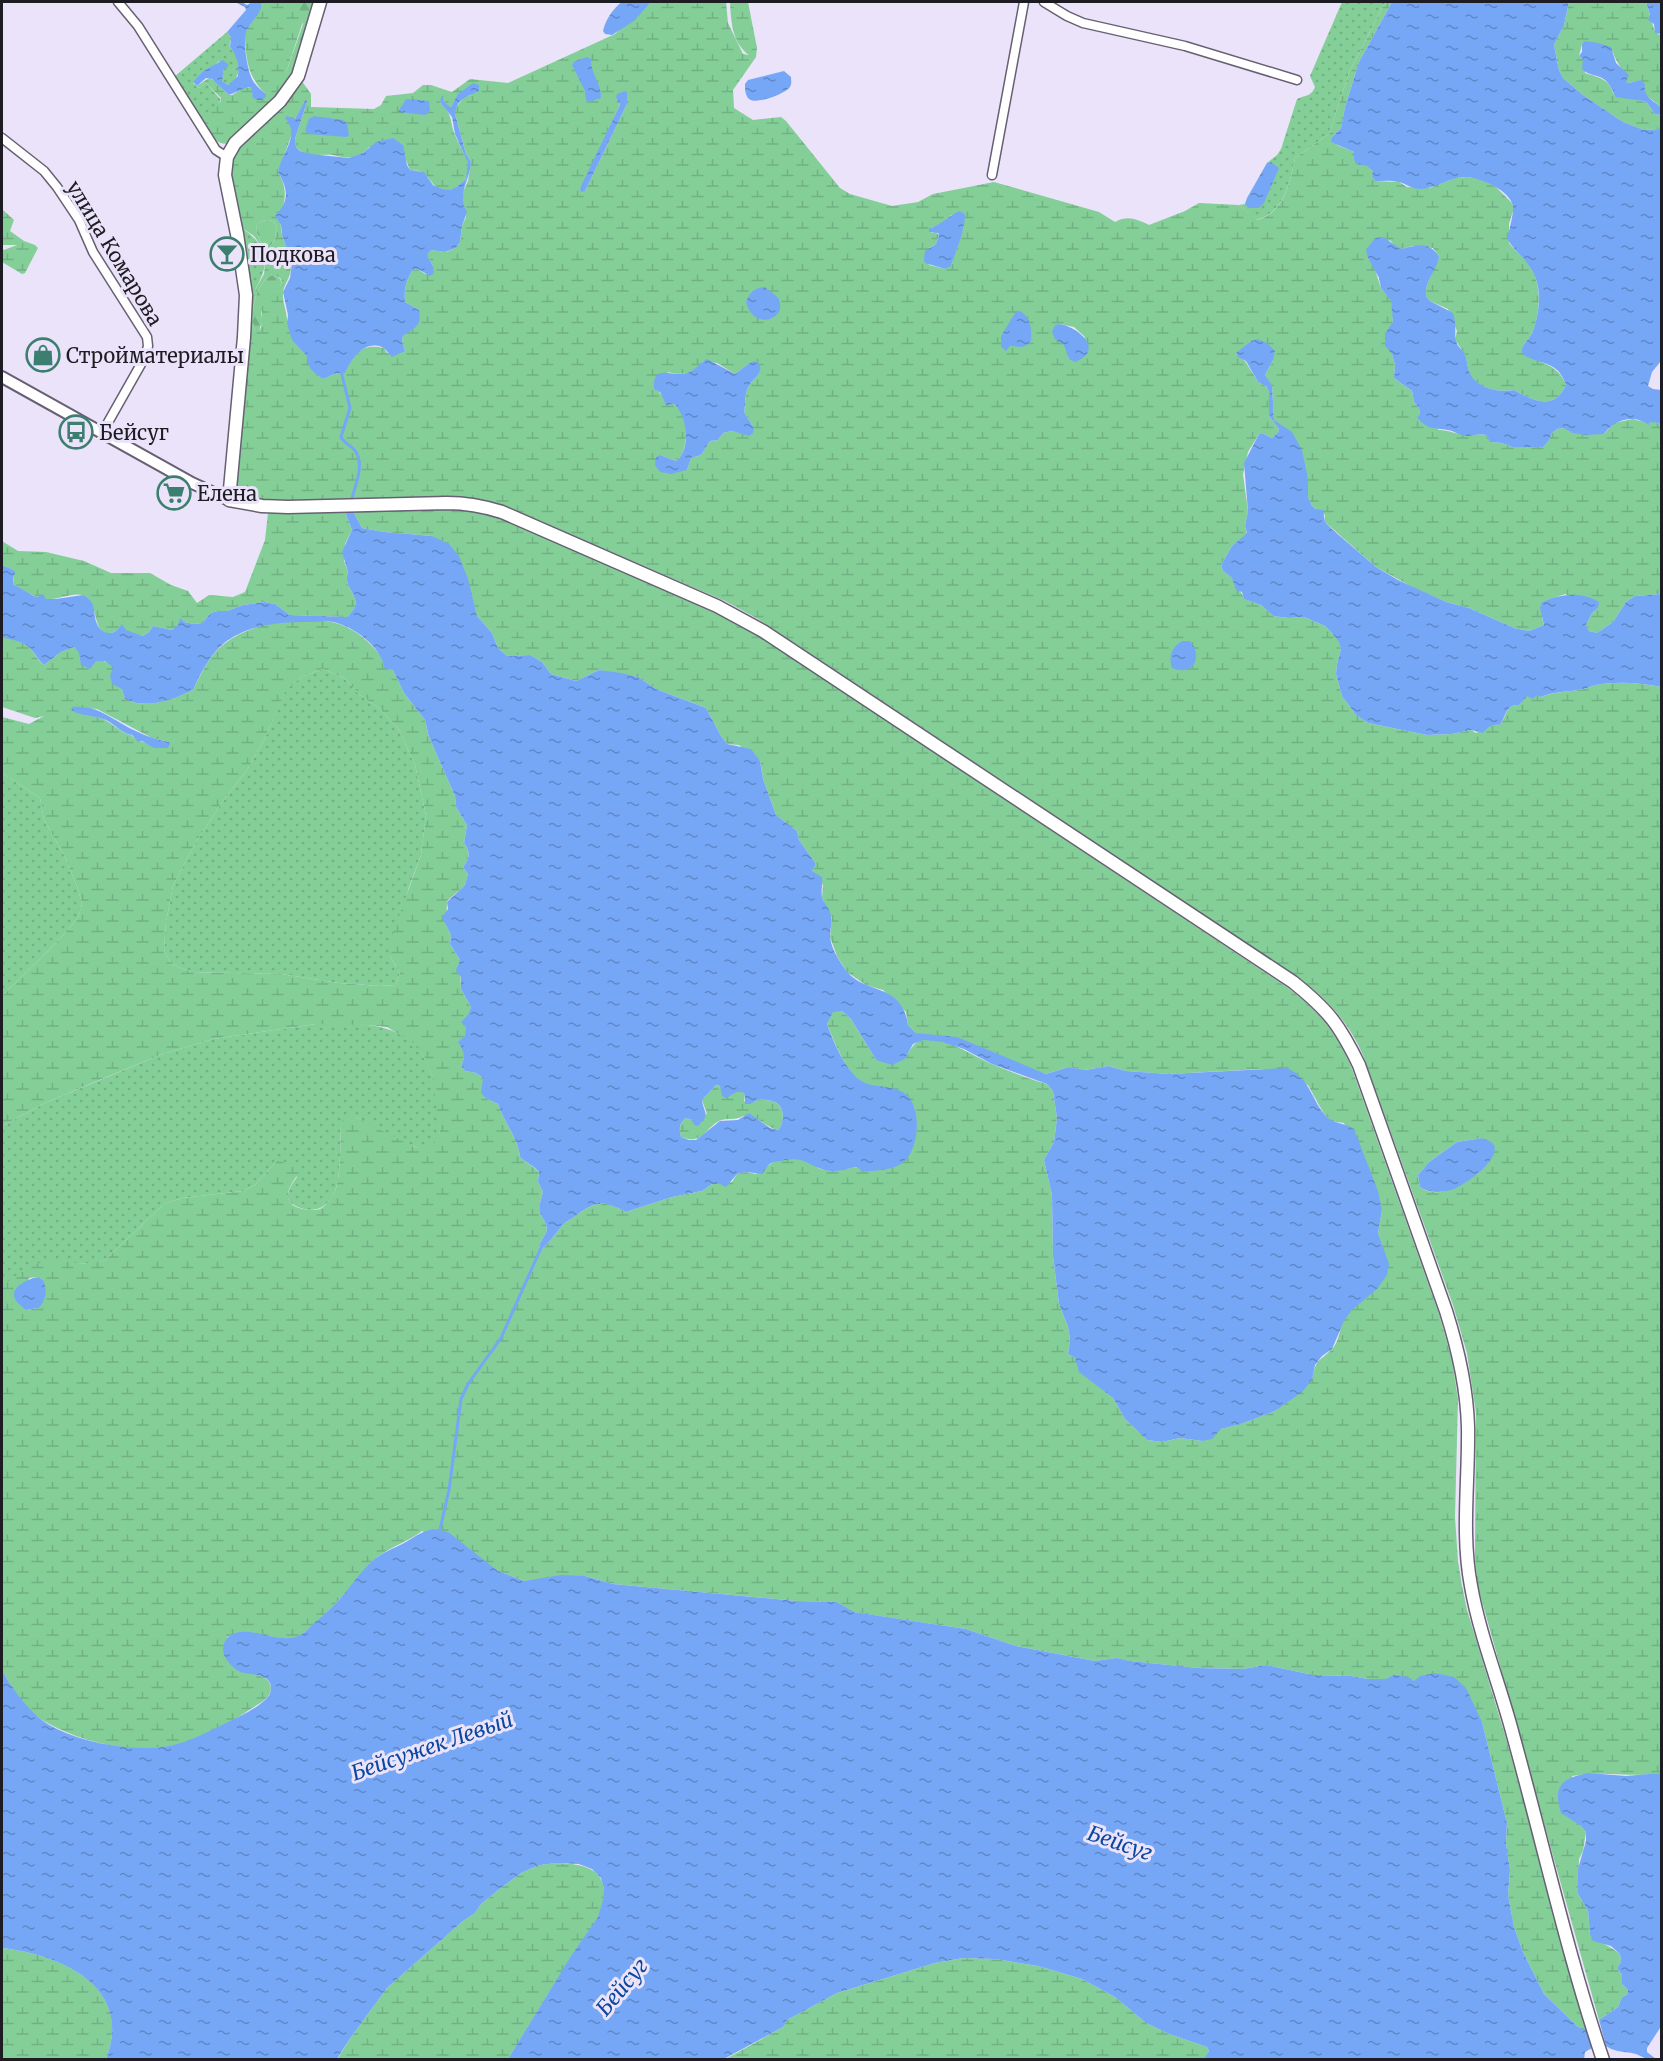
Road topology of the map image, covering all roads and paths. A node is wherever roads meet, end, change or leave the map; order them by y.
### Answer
1 (118, 2) edge
2 (320, 2) edge
3 (1024, 2) edge
4 (1044, 2) edge
5 (1297, 80) dead end
6 (2, 138) edge
7 (227, 157) junction
8 (992, 175) dead end
9 (2, 377) edge
10 (102, 433) junction
11 (229, 500) junction
12 (1601, 2054) edge

1 - 7 street
2 - 7 main road
3 - 8 street
4 - 5 street
6 - 10 street, улица Комарова
7 - 11 main road
9 - 10 street
10 - 11 street
11 - 12 main road

